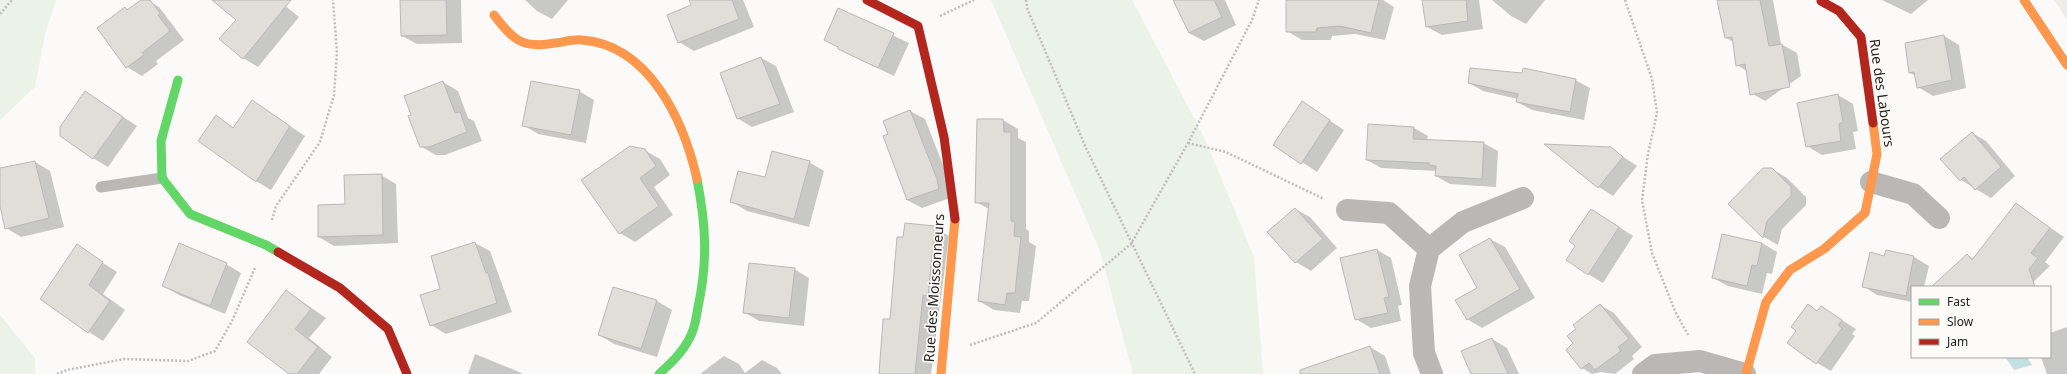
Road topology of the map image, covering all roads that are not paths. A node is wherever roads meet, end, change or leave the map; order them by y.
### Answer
1 (866, 0) edge
2 (2024, 0) edge
3 (1821, 1) dead end
4 (494, 15) dead end
5 (2067, 65) edge
6 (178, 80) dead end
7 (162, 178) junction
8 (1871, 182) junction
9 (101, 187) dead end
10 (1523, 198) dead end
11 (1347, 210) road end
12 (1939, 218) dead end
13 (1428, 248) junction
14 (407, 374) edge
15 (659, 374) edge
16 (941, 374) edge
17 (1432, 374) edge
18 (1644, 374) edge
19 (1746, 374) edge

1 - 16 street, Rue des Moissonneurs
2 - 5 street
3 - 8 street, Rue des Labours
4 - 15 street
6 - 7 street
7 - 9 lane
7 - 14 street
8 - 12 street
8 - 19 street, Rue des Labours
10 - 13 street
11 - 13 street
13 - 17 street
18 - 19 street

